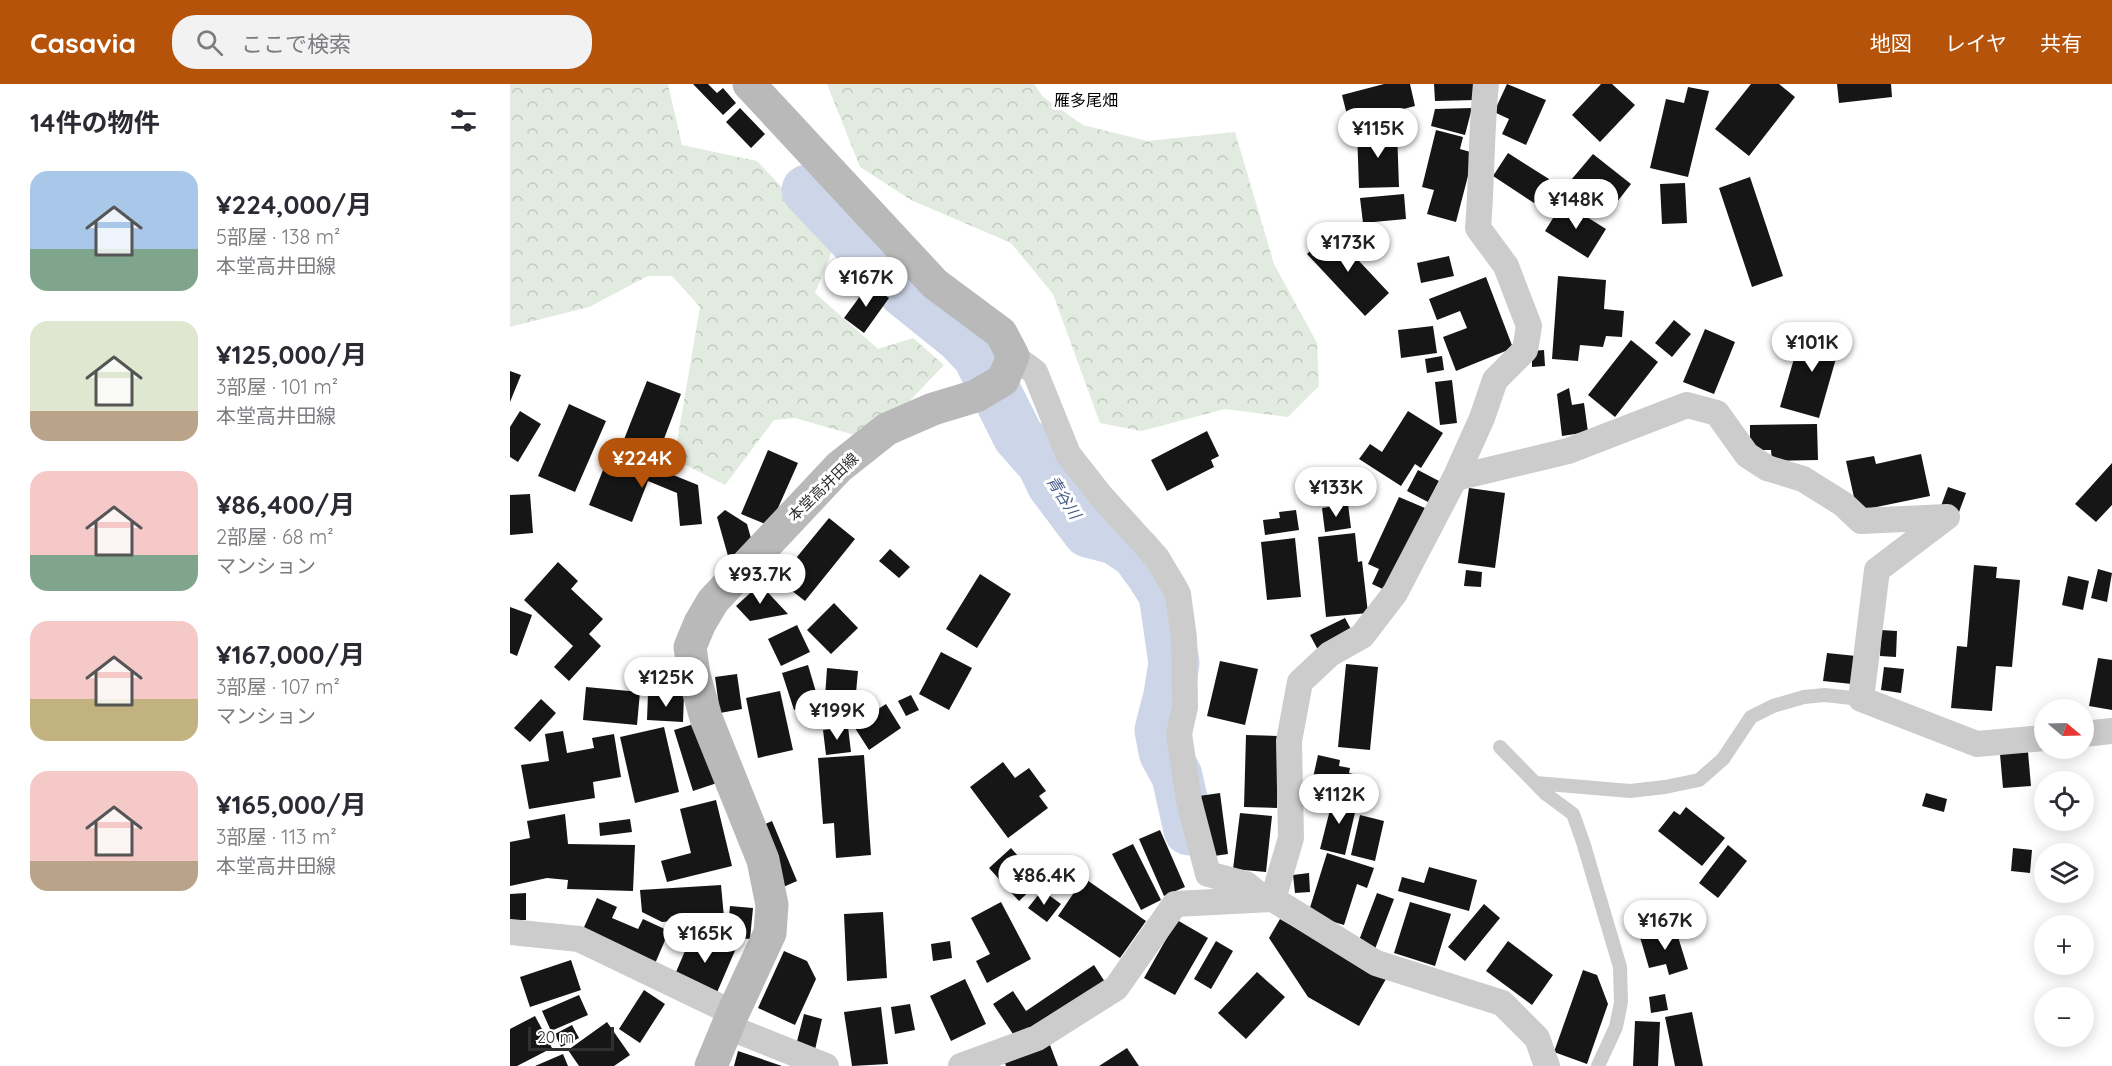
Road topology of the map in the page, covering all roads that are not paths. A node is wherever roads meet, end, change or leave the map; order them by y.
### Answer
1 (749, 84) edge
2 (1485, 84) edge
3 (997, 378) junction
4 (1455, 478) junction
5 (1861, 699) junction
6 (2112, 730) edge
7 (2094, 733) edge
8 (2034, 739) edge
9 (1500, 747) dead end
10 (1536, 783) junction
11 (1269, 899) junction
12 (510, 932) edge
13 (730, 1020) junction
14 (711, 1066) edge
15 (826, 1066) edge
16 (962, 1066) edge
17 (1547, 1066) edge
18 (1598, 1066) edge

1 - 3 main road
2 - 4 street
3 - 11 street
3 - 13 main road, 本堂高井田線
4 - 5 street
4 - 11 street
5 - 8 street
5 - 10 lane
6 - 7 street
9 - 10 lane
10 - 18 lane
11 - 16 street
11 - 17 street
12 - 13 street
13 - 14 main road, 本堂高井田線
13 - 15 street

